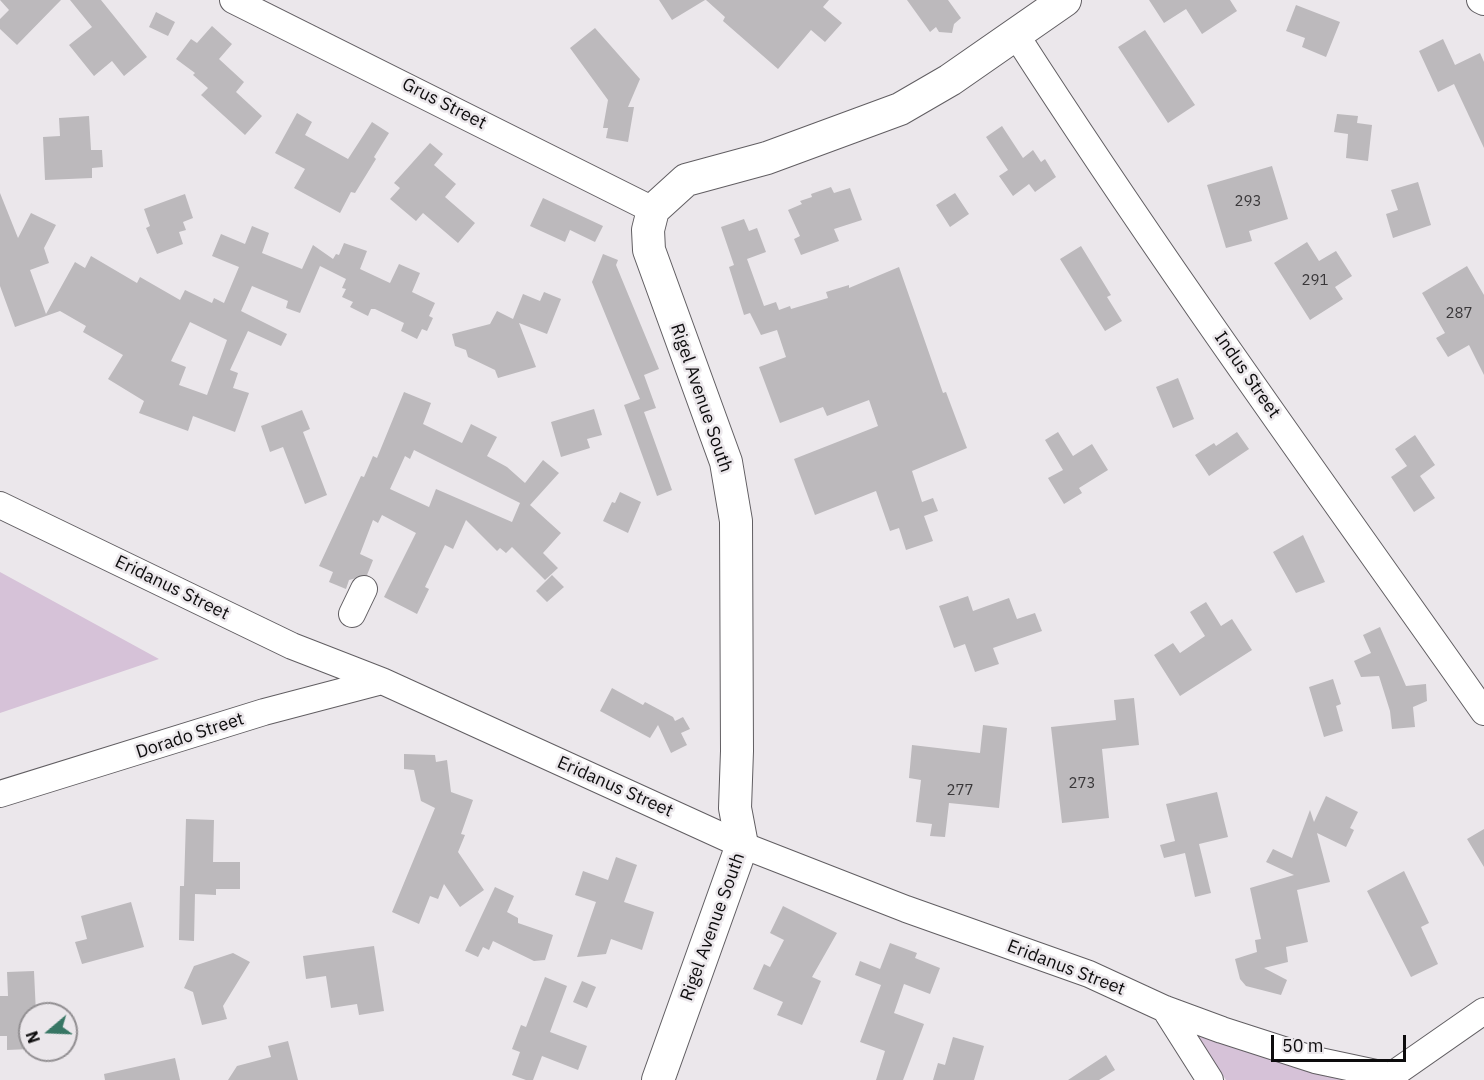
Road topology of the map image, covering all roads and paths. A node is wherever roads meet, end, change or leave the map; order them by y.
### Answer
1 (233, 0) edge
2 (1065, 0) edge
3 (1016, 34) junction
4 (653, 210) junction
5 (0, 506) edge
6 (364, 590) dead end
7 (352, 615) dead end
8 (382, 681) junction
9 (1484, 712) edge
10 (0, 794) edge
11 (742, 845) junction
12 (1165, 1009) junction
13 (1484, 1011) edge
14 (1388, 1078) edge
15 (658, 1080) edge
16 (1210, 1080) edge

1 - 4 street, Grus Street
2 - 3 main road
3 - 4 main road
3 - 9 street, Indus Street
4 - 11 main road, Rigel Avenue South
5 - 8 street, Eridanus Street
6 - 7 street
8 - 10 street, Dorado Street
8 - 11 street, Eridanus Street
11 - 12 street, Eridanus Street
11 - 15 main road, Rigel Avenue South
12 - 14 street, Eridanus Street
12 - 16 street
13 - 14 street

